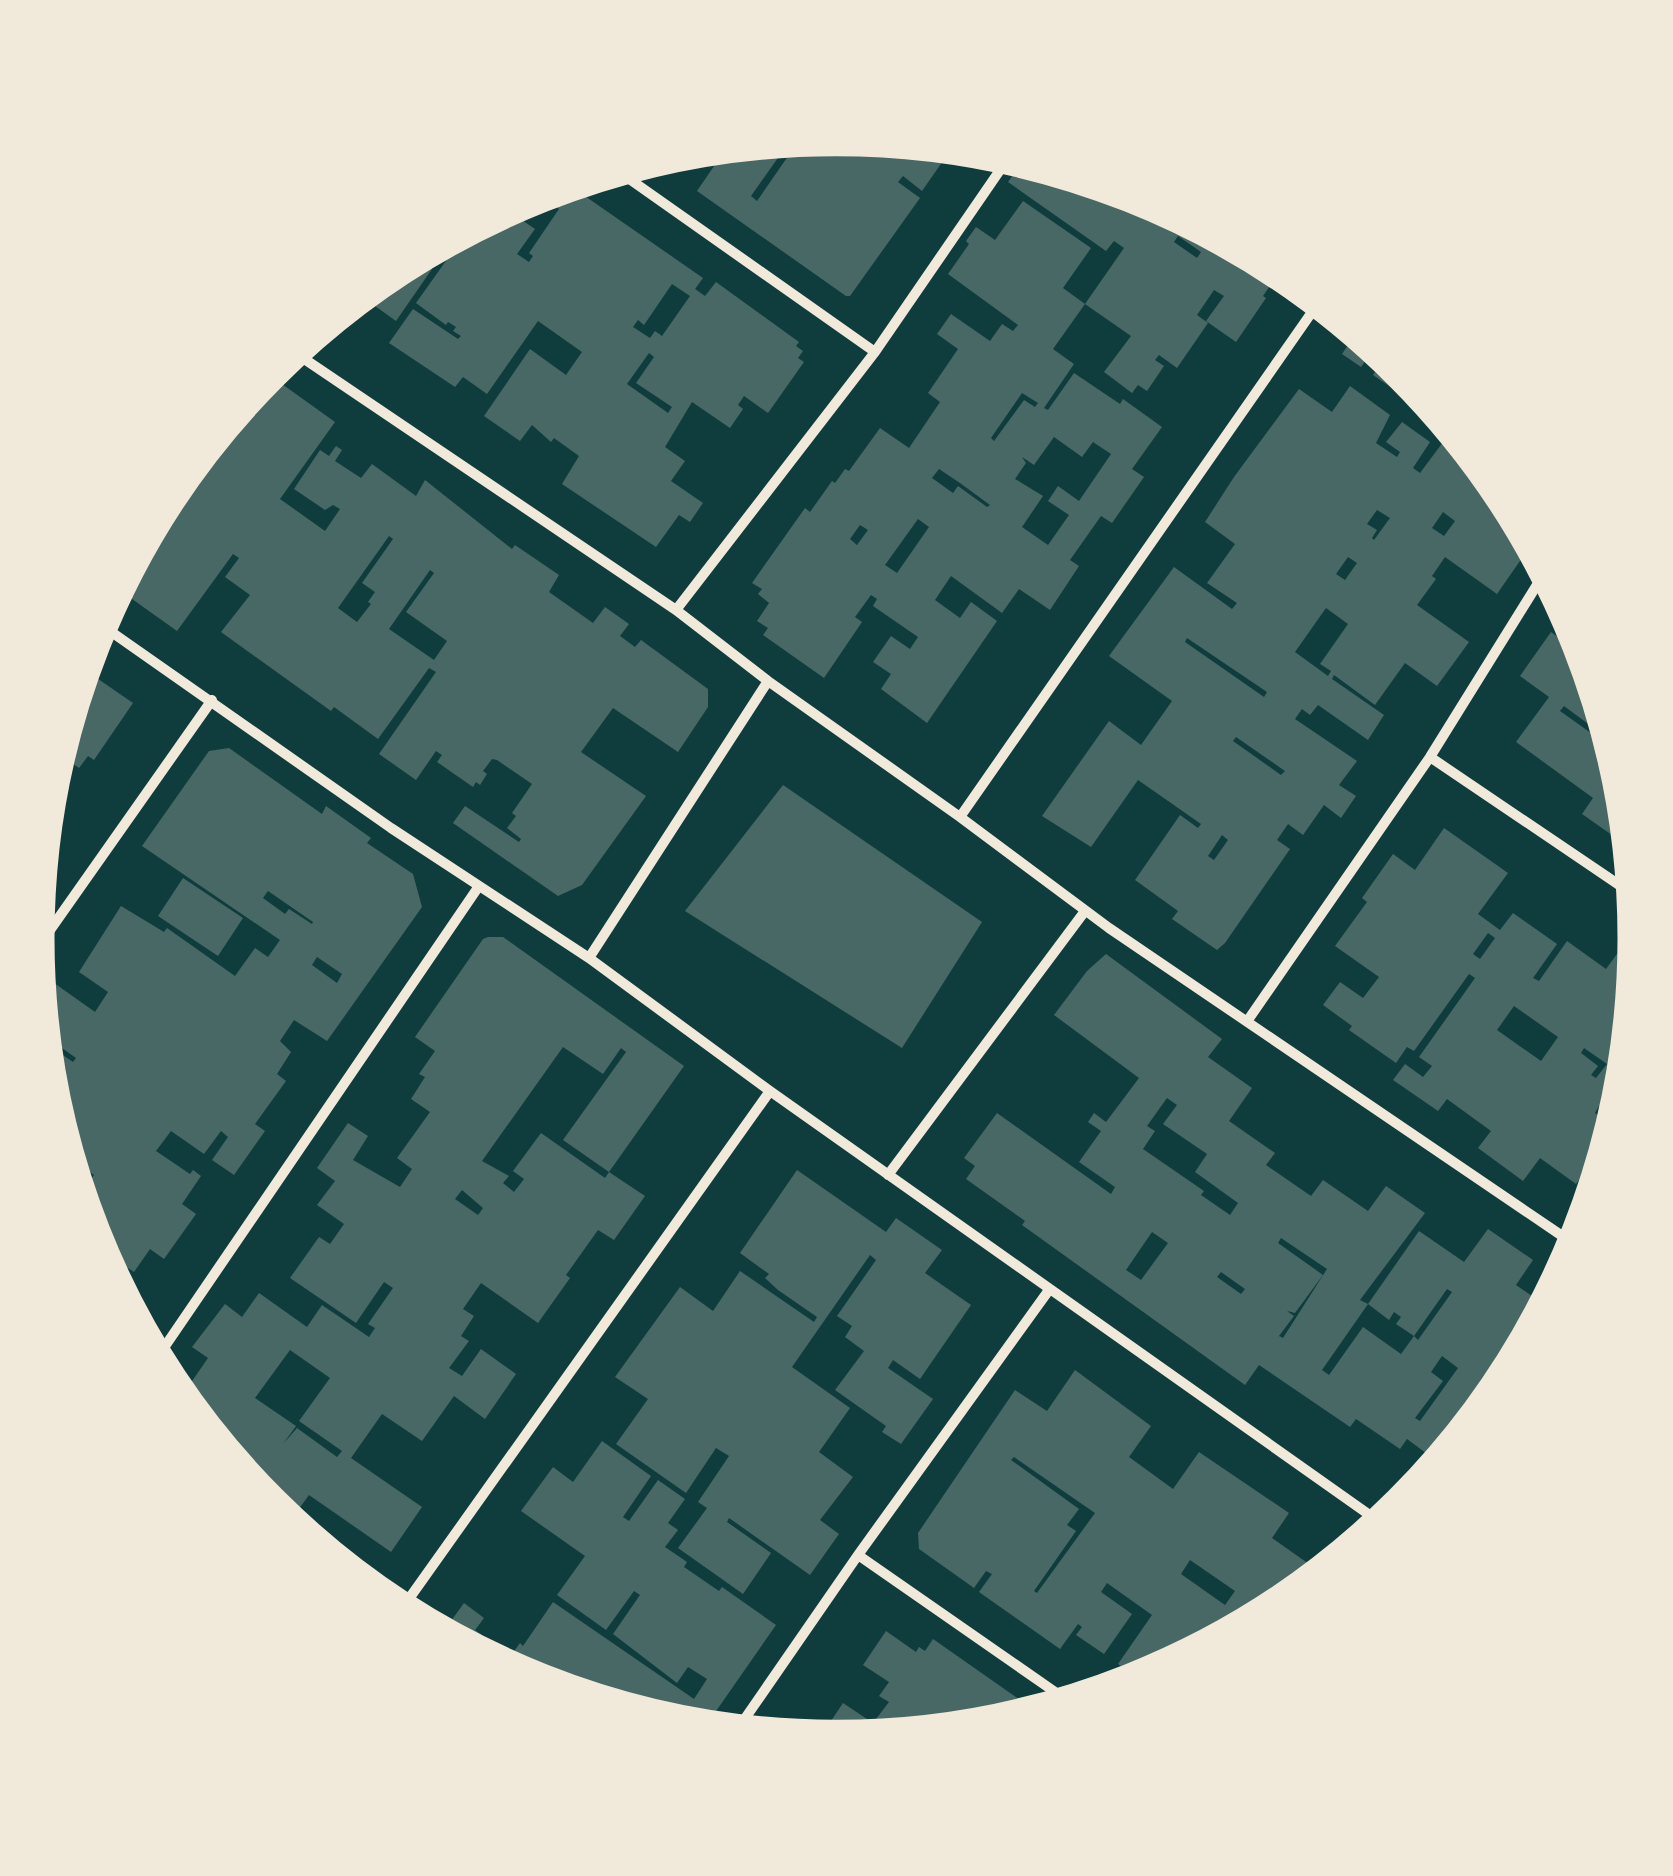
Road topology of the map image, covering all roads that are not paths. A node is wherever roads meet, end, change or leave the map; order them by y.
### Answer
1 (998, 171) edge
2 (633, 181) edge
3 (1311, 314) edge
4 (874, 352) junction
5 (307, 361) edge
6 (1537, 585) edge
7 (676, 610) junction
8 (114, 634) edge
9 (768, 682) junction
10 (212, 700) junction
11 (1430, 757) junction
12 (960, 817) junction
13 (479, 886) junction
14 (1619, 886) edge
15 (1085, 910) junction
16 (52, 927) edge
17 (589, 958) junction
18 (1248, 1020) junction
19 (770, 1091) junction
20 (888, 1175) junction
21 (1562, 1236) edge
22 (1050, 1290) junction
23 (166, 1343) edge
24 (1368, 1514) edge
25 (858, 1556) junction
26 (412, 1597) edge
27 (1053, 1691) edge
28 (747, 1716) edge

1 - 4 street
2 - 4 street
3 - 12 street
4 - 7 street
5 - 7 street
6 - 11 street
7 - 9 street
8 - 10 street
9 - 12 street
9 - 17 street
10 - 13 street
10 - 16 street
11 - 14 street
11 - 18 street
12 - 15 street
13 - 17 street
13 - 23 street
15 - 18 street
15 - 20 street
17 - 19 street
18 - 21 street
19 - 20 street
19 - 26 street
20 - 22 street
22 - 24 street
22 - 25 street
25 - 27 street
25 - 28 street

